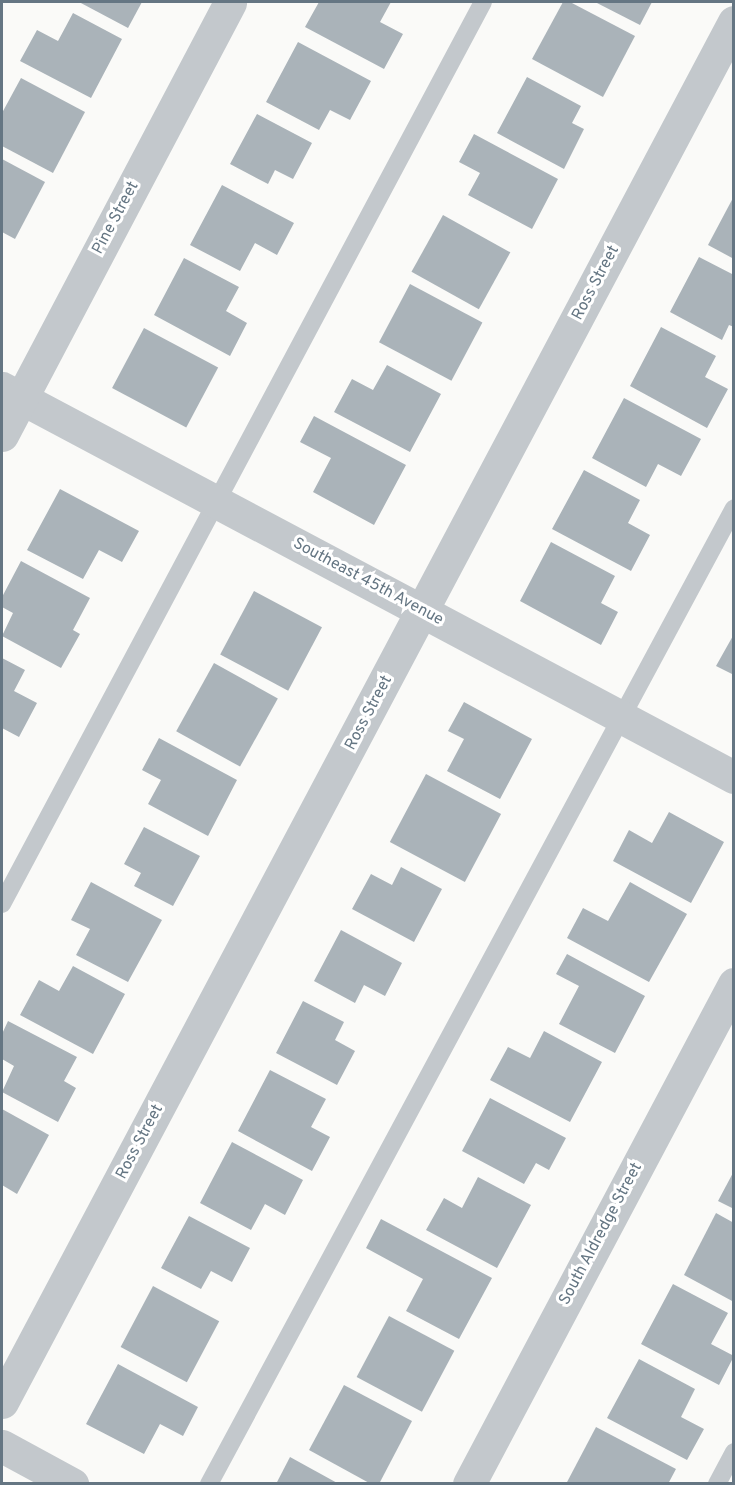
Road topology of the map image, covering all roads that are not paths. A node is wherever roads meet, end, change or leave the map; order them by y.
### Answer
1 (230, 2) edge
2 (483, 2) edge
3 (734, 22) edge
4 (11, 394) edge
5 (2, 435) edge
6 (216, 502) junction
7 (734, 508) edge
8 (423, 611) junction
9 (622, 717) junction
10 (734, 777) edge
11 (2, 904) edge
12 (734, 984) edge
13 (2, 1402) edge
14 (2, 1446) edge
15 (734, 1452) edge
16 (72, 1484) edge
17 (209, 1484) edge
18 (469, 1484) edge
19 (717, 1484) edge

1 - 4 street, Pine Street
2 - 6 lane
3 - 8 street, Ross Street
4 - 5 street, Pine Street
4 - 6 street, Southeast 45th Avenue
6 - 8 street, Southeast 45th Avenue
6 - 11 lane
7 - 9 lane
8 - 9 street, Southeast 45th Avenue
8 - 13 street, Ross Street
9 - 10 street, Southeast 45th Avenue
9 - 17 lane
12 - 18 street, South Aldredge Street
14 - 16 street
15 - 19 lane

